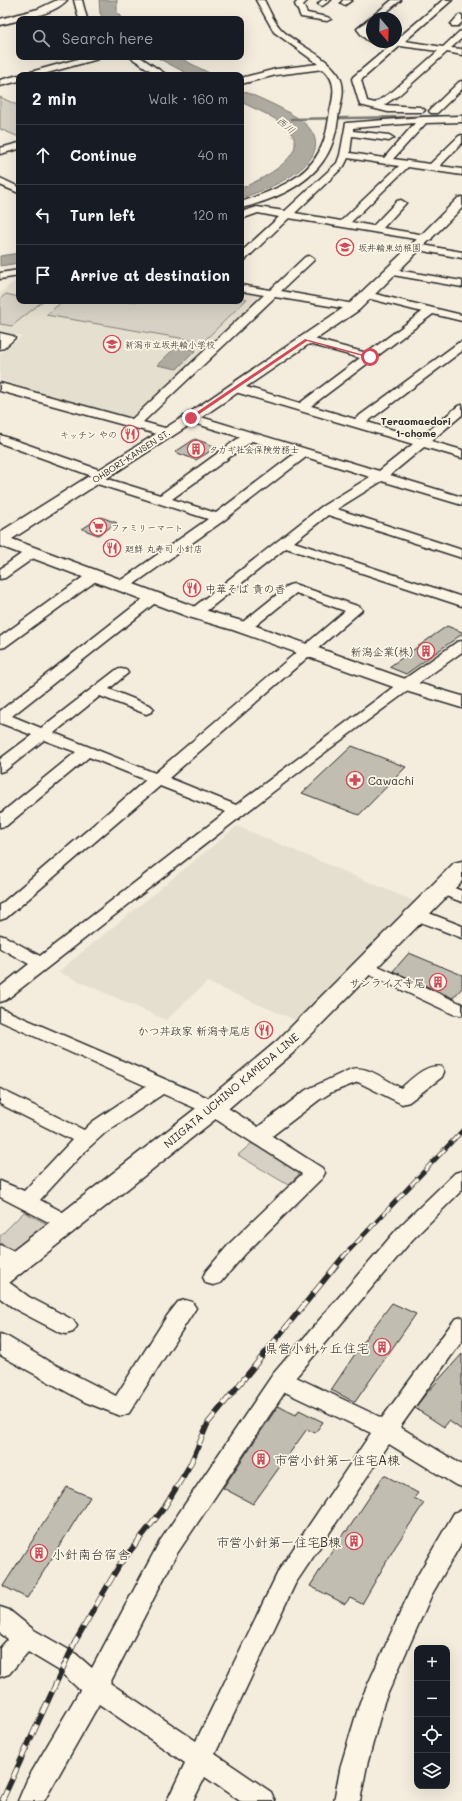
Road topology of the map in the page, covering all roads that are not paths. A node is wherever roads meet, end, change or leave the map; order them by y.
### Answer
1 (63, 0) edge
2 (78, 0) edge
3 (260, 0) edge
4 (304, 0) edge
5 (397, 0) edge
6 (444, 0) edge
7 (450, 1) edge
8 (382, 12) edge
9 (22, 16) edge
10 (83, 16) edge
11 (462, 17) edge
12 (16, 18) edge
13 (327, 19) dead end
14 (0, 22) edge
15 (455, 24) dead end
16 (366, 25) edge
17 (366, 34) edge
18 (462, 34) edge
19 (402, 36) edge
20 (402, 43) edge
21 (388, 48) edge
22 (444, 49) junction
23 (462, 52) edge
24 (84, 60) edge
25 (139, 60) edge
26 (325, 66) junction
27 (41, 72) edge
28 (158, 72) edge
29 (16, 79) edge
30 (244, 80) edge
31 (0, 83) edge
32 (462, 84) edge
33 (376, 106) junction
34 (434, 110) junction
35 (462, 111) edge
36 (462, 119) edge
37 (423, 120) junction
38 (348, 133) junction
39 (390, 138) dead end
40 (462, 138) edge
41 (16, 147) edge
42 (0, 151) edge
43 (345, 155) junction
44 (386, 161) junction
45 (406, 164) junction
46 (432, 168) junction
47 (462, 172) edge
48 (0, 181) edge
49 (16, 188) edge
50 (16, 189) edge
51 (0, 192) edge
52 (244, 203) edge
53 (401, 203) dead end
54 (460, 204) edge
55 (244, 215) edge
56 (286, 215) junction
57 (344, 224) junction
58 (376, 229) junction
59 (422, 242) junction
60 (244, 255) edge
61 (462, 255) edge
62 (309, 259) dead end
63 (391, 272) junction
64 (9, 275) edge
65 (462, 284) edge
66 (0, 285) edge
67 (244, 288) edge
68 (271, 293) junction
69 (367, 296) junction
70 (354, 307) junction
71 (432, 310) junction
72 (462, 318) edge
73 (0, 336) edge
74 (306, 340) junction
75 (462, 345) edge
76 (0, 346) edge
77 (370, 357) junction
78 (0, 387) edge
79 (236, 388) junction
80 (302, 407) junction
81 (462, 409) edge
82 (191, 418) junction
83 (135, 423) junction
84 (358, 423) junction
85 (168, 433) junction
86 (250, 436) junction
87 (0, 439) edge
88 (422, 442) junction
89 (303, 452) junction
90 (462, 454) edge
91 (381, 476) junction
92 (99, 477) junction
93 (162, 500) junction
94 (462, 501) edge
95 (326, 510) junction
96 (218, 518) junction
97 (0, 540) edge
98 (284, 543) junction
99 (33, 552) junction
100 (462, 554) edge
101 (0, 575) edge
102 (95, 575) junction
103 (122, 586) junction
104 (154, 597) junction
105 (462, 602) edge
106 (195, 613) junction
107 (244, 628) junction
108 (0, 644) edge
109 (308, 650) junction
110 (459, 650) edge
111 (121, 673) dead end
112 (405, 685) junction
113 (98, 690) junction
114 (462, 702) edge
115 (146, 709) dead end
116 (0, 718) edge
117 (42, 734) junction
118 (86, 751) junction
119 (0, 767) edge
120 (158, 779) junction
121 (238, 811) junction
122 (0, 822) edge
123 (462, 868) edge
124 (452, 893) edge
125 (0, 914) edge
126 (416, 914) junction
127 (462, 932) edge
128 (0, 941) edge
129 (42, 964) junction
130 (365, 966) junction
131 (0, 996) edge
132 (459, 1010) dead end
133 (0, 1014) edge
134 (436, 1072) dead end
135 (162, 1086) junction
136 (0, 1096) edge
137 (213, 1108) junction
138 (259, 1136) junction
139 (86, 1139) junction
140 (0, 1188) edge
141 (458, 1188) edge
142 (26, 1202) junction
143 (67, 1223) junction
144 (6, 1264) edge
145 (213, 1277) dead end
146 (0, 1287) edge
147 (185, 1308) dead end
148 (462, 1325) edge
149 (66, 1326) dead end
150 (0, 1343) edge
151 (281, 1380) junction
152 (386, 1430) junction
153 (462, 1477) edge
154 (462, 1520) edge
155 (0, 1618) edge
156 (25, 1638) junction
157 (0, 1666) edge
158 (95, 1687) junction
159 (201, 1759) junction
160 (31, 1801) edge
161 (180, 1801) edge
162 (262, 1801) edge
163 (347, 1801) edge

1 - 9 street
2 - 10 street
3 - 26 street
4 - 13 street
5 - 8 street
6 - 7 street
7 - 19 street
11 - 15 street
12 - 14 street
16 - 17 street
18 - 22 street
20 - 22 street
21 - 33 street
22 - 23 street
22 - 33 street
24 - 27 street
25 - 28 street
26 - 30 street
26 - 52 street
29 - 31 street
32 - 34 street
33 - 34 street
34 - 35 street
36 - 37 street
37 - 38 street
37 - 44 street
38 - 39 street
38 - 43 street
40 - 46 street
41 - 42 street
43 - 44 street
43 - 56 street
44 - 45 street
45 - 46 street
45 - 57 street
46 - 47 street
48 - 49 street
50 - 51 street
53 - 58 street
54 - 59 street, OHBORI-KANSEN ST.
55 - 56 street
56 - 57 street
56 - 60 street
57 - 58 street
58 - 59 street
59 - 61 street
59 - 63 street, OHBORI-KANSEN ST.
62 - 68 street
63 - 65 street
63 - 69 street, OHBORI-KANSEN ST.
64 - 66 street
67 - 68 street
68 - 70 street
68 - 83 street
69 - 70 street, OHBORI-KANSEN ST.
69 - 71 street
70 - 74 street, OHBORI-KANSEN ST.
71 - 72 street
71 - 77 street
73 - 76 street
74 - 77 street
74 - 79 street, OHBORI-KANSEN ST.
75 - 84 street
77 - 80 street
78 - 83 street
79 - 80 street
79 - 82 street, OHBORI-KANSEN ST.
80 - 84 street
81 - 88 street
82 - 85 street, OHBORI-KANSEN ST.
82 - 86 street
83 - 85 street
84 - 88 street
85 - 92 street, OHBORI-KANSEN ST.
86 - 89 street
86 - 93 street
87 - 92 street
88 - 90 street
88 - 91 street
89 - 91 street
89 - 96 street
91 - 94 street
91 - 95 street
92 - 93 street
92 - 97 street, OHBORI-KANSEN ST.
93 - 96 street
95 - 98 street
95 - 100 street
96 - 103 street
97 - 99 street
98 - 105 street
98 - 106 street
99 - 101 street
99 - 102 street
102 - 103 street
102 - 108 street
103 - 104 street
104 - 106 street
104 - 116 street
106 - 107 street
107 - 109 street
107 - 109 street
109 - 112 street
109 - 120 street
110 - 112 street
111 - 113 street
112 - 114 street
112 - 121 street
113 - 115 street
113 - 117 street
116 - 117 street
117 - 118 street
117 - 119 street
118 - 120 street
118 - 122 street
120 - 121 street
120 - 125 street
121 - 129 street
123 - 124 main road, NIIGATA UCHINO KAMEDA LINE
124 - 126 main road, NIIGATA UCHINO KAMEDA LINE
126 - 127 street
126 - 130 main road, NIIGATA UCHINO KAMEDA LINE
128 - 129 street
129 - 131 street
130 - 132 street
130 - 137 main road, NIIGATA UCHINO KAMEDA LINE
133 - 135 street
134 - 138 street
135 - 137 street
135 - 139 street
136 - 139 street
137 - 138 street
137 - 143 main road, NIIGATA UCHINO KAMEDA LINE
138 - 145 street
139 - 142 street
140 - 142 street
141 - 151 street
142 - 143 street
143 - 144 main road, NIIGATA UCHINO KAMEDA LINE
146 - 149 street
147 - 150 street
148 - 152 street
151 - 152 street
151 - 158 street
152 - 153 street
152 - 159 street
154 - 163 street
155 - 156 street
156 - 157 street
156 - 158 street
158 - 159 street
158 - 160 street
159 - 161 street
159 - 162 street

